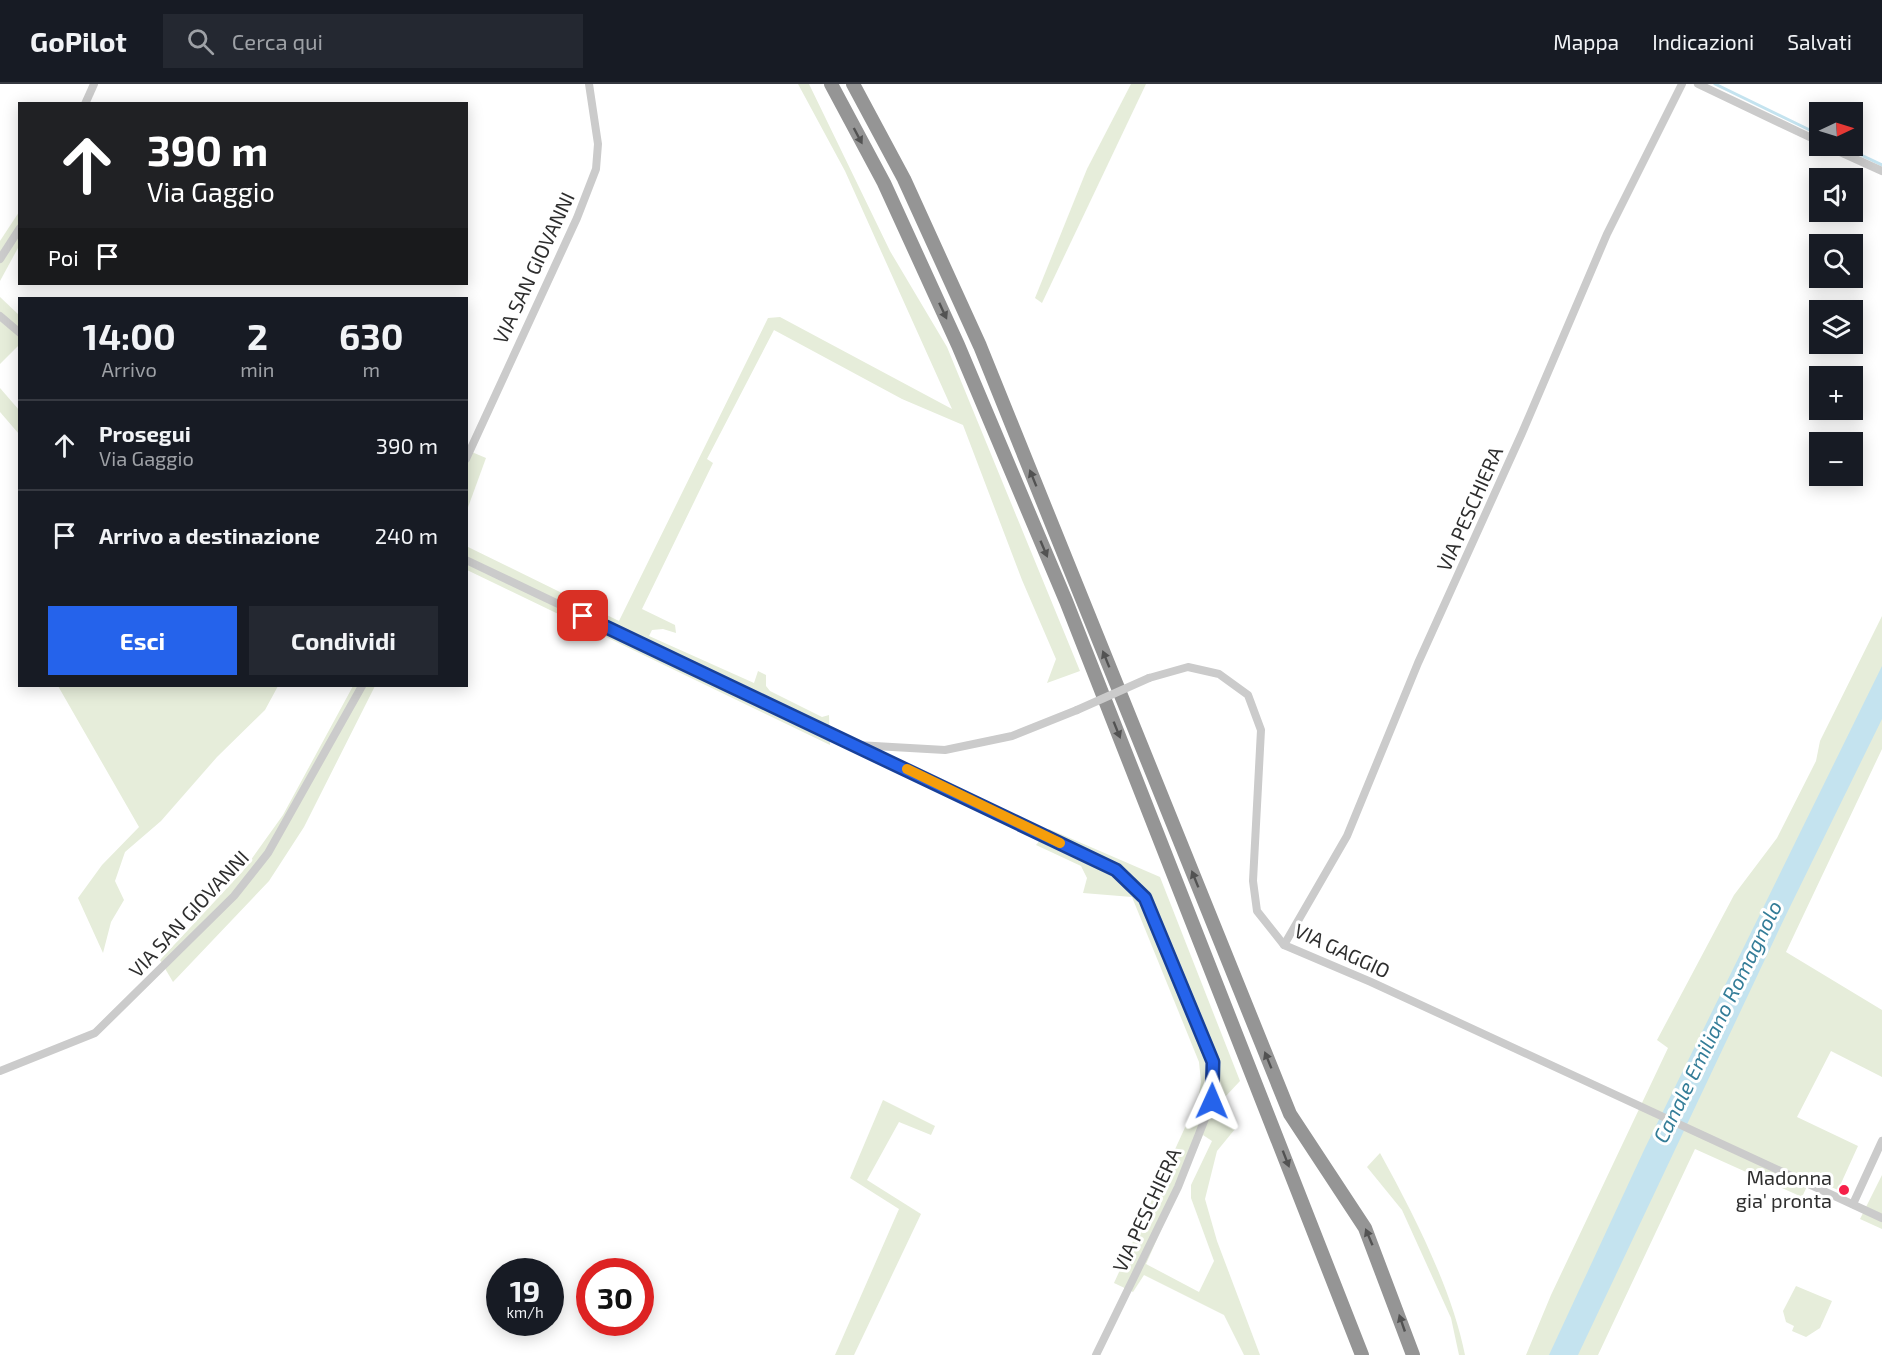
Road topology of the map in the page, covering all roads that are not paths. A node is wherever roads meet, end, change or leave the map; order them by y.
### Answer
1 (94, 84) edge
2 (589, 84) edge
3 (831, 84) edge
4 (853, 84) edge
5 (1682, 84) edge
6 (1698, 84) edge
7 (86, 102) edge
8 (1809, 137) edge
9 (1849, 156) edge
10 (1882, 171) edge
11 (18, 231) edge
12 (0, 259) edge
13 (0, 316) edge
14 (18, 331) edge
15 (468, 455) edge
16 (468, 561) edge
17 (361, 687) edge
18 (853, 745) junction
19 (1284, 945) junction
20 (0, 1071) edge
21 (1882, 1142) edge
22 (1853, 1204) junction
23 (1882, 1218) edge
24 (1096, 1355) edge
25 (1362, 1355) edge
26 (1413, 1355) edge

1 - 7 street
2 - 15 street, VIA SAN GIOVANNI
3 -> 25 highway
26 -> 4 highway
5 - 19 street, VIA PESCHIERA
6 - 8 street
9 - 10 street
11 - 12 street
13 - 14 street
16 - 18 street
17 - 20 street, VIA SAN GIOVANNI
18 - 19 street, VIA GAGGIO, bridge
18 - 24 street, VIA PESCHIERA
19 - 22 street, VIA GAGGIO
21 - 22 street
22 - 23 street, VIA GAGGIO

